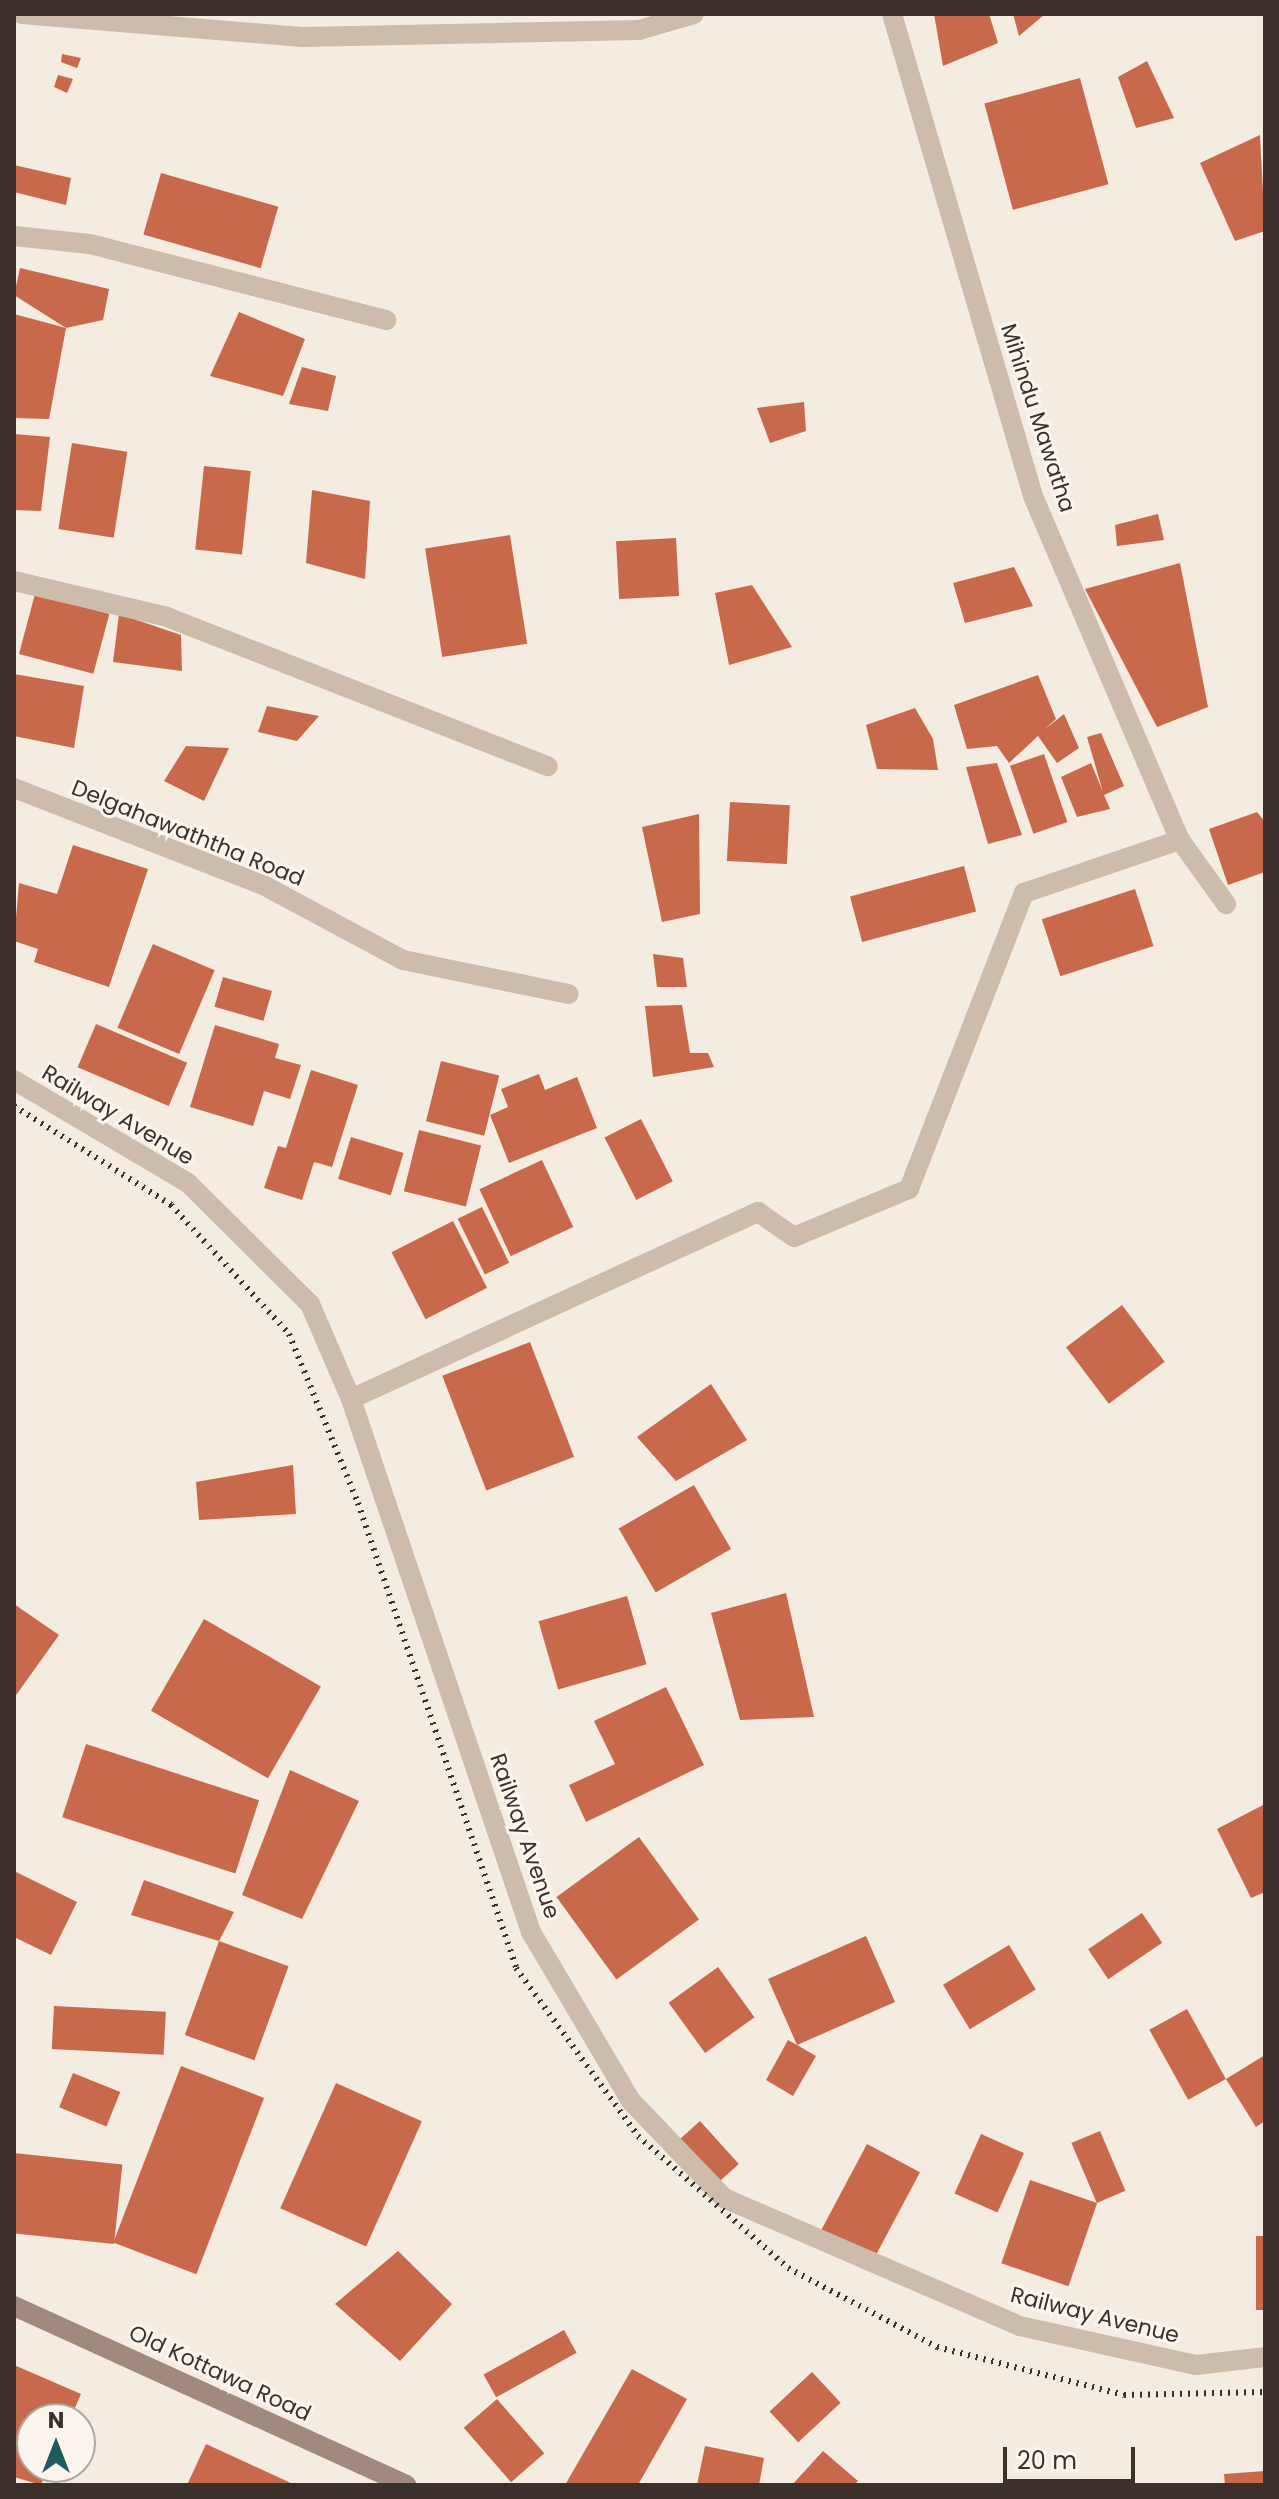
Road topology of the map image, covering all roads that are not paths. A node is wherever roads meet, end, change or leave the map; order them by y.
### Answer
1 (22, 14) edge
2 (694, 14) edge
3 (892, 14) edge
4 (14, 236) edge
5 (386, 320) dead end
6 (14, 581) edge
7 (548, 766) dead end
8 (14, 788) edge
9 (1180, 840) junction
10 (1226, 904) dead end
11 (569, 994) dead end
12 (14, 1080) edge
13 (351, 1399) junction
14 (14, 2306) edge
15 (1265, 2357) edge
16 (406, 2485) edge

1 - 2 street
3 - 9 street, Mihindu Mawatha
4 - 5 street
6 - 7 street
8 - 11 street, Delgahawaththa Road
9 - 10 street, Mihindu Mawatha
9 - 13 street
12 - 13 street, Railway Avenue
13 - 15 street, Railway Avenue
14 - 16 street, Old Kottawa Road

